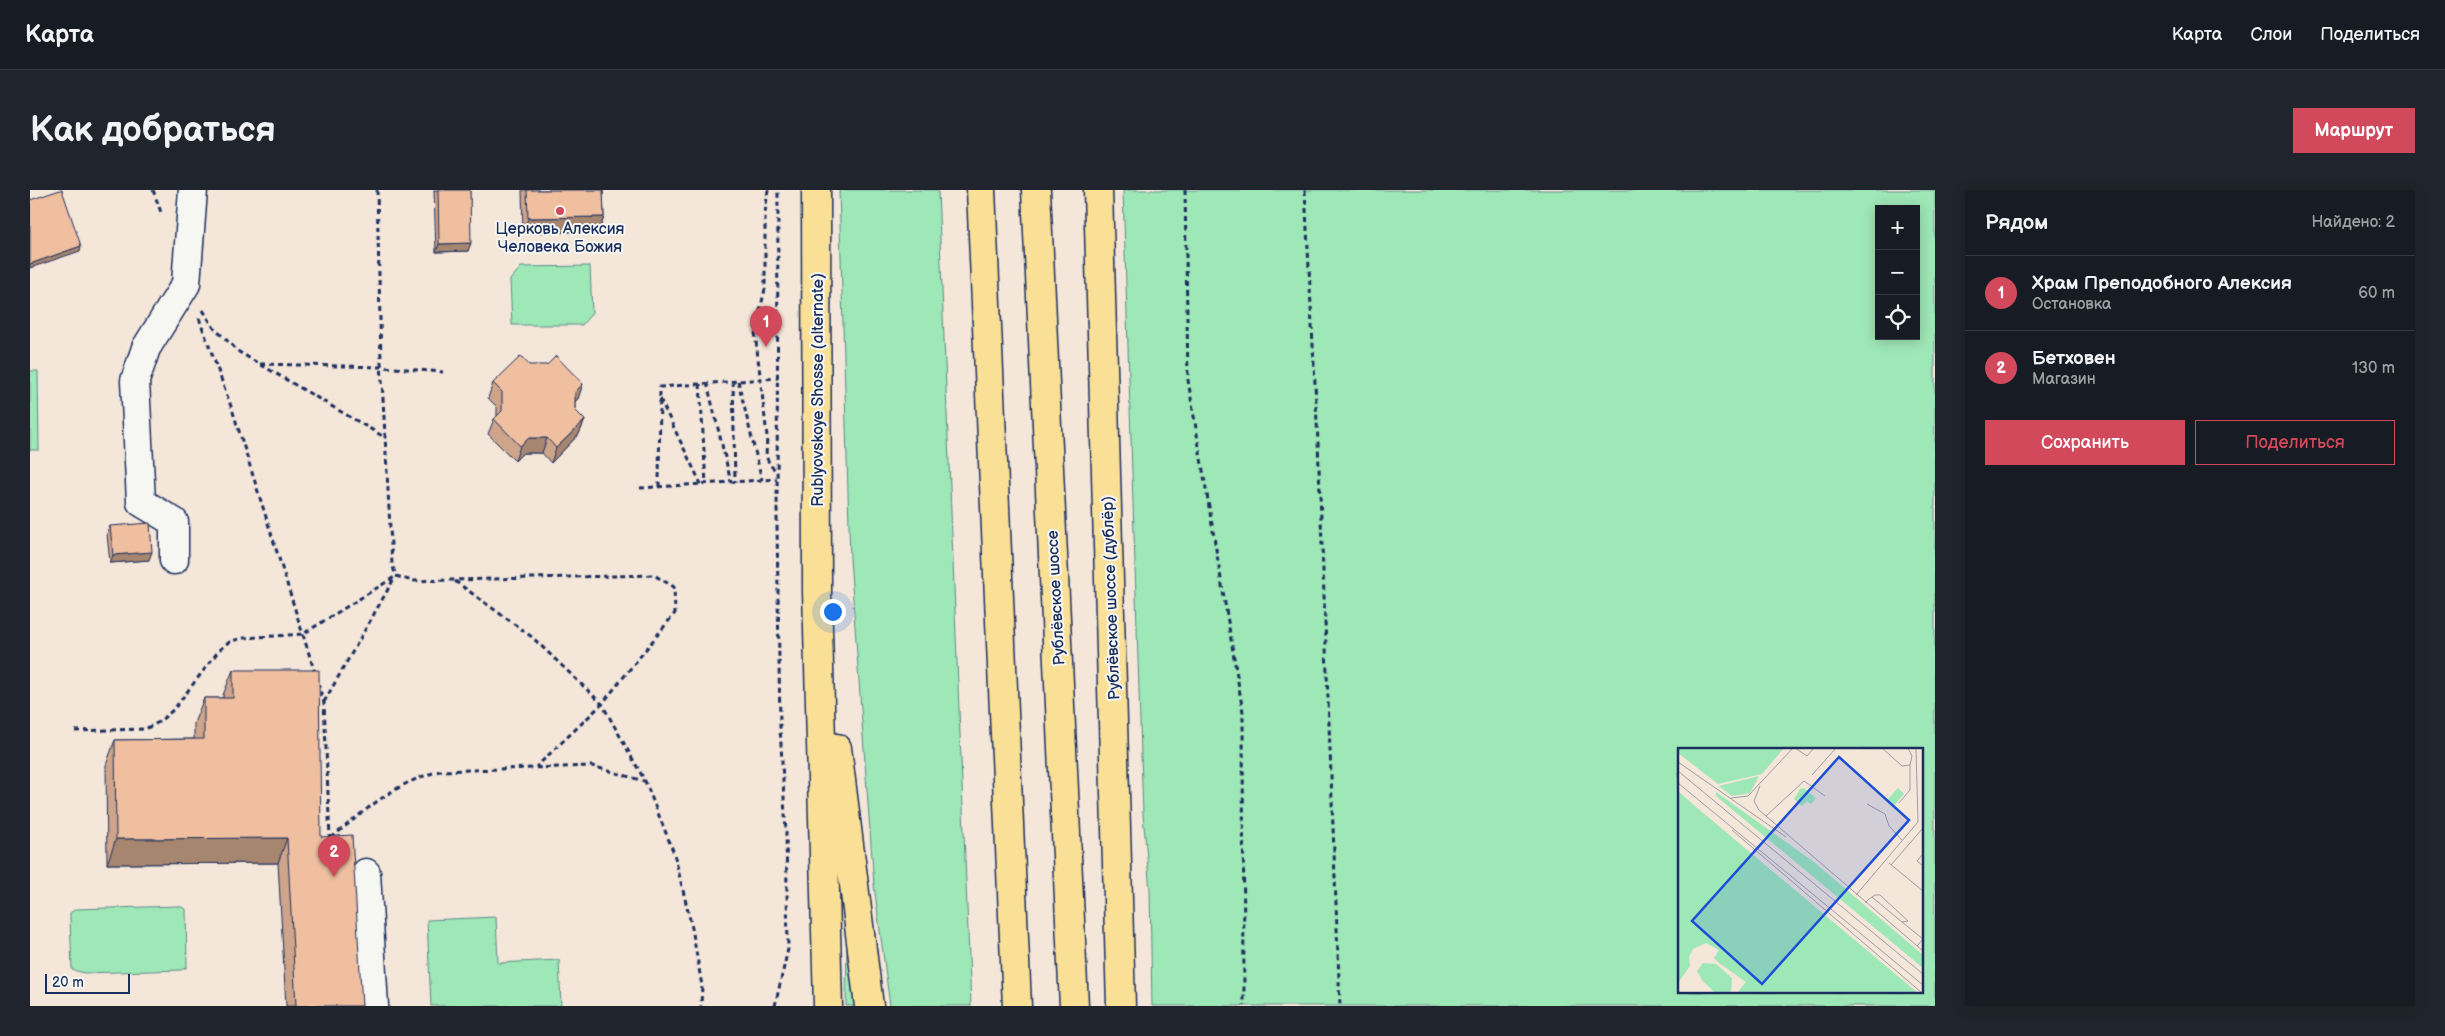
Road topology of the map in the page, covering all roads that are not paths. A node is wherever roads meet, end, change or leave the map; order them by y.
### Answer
1 (193, 190) edge
2 (816, 190) edge
3 (981, 190) edge
4 (1036, 190) edge
5 (1098, 190) edge
6 (174, 560) dead end
7 (817, 590) junction
8 (366, 873) dead end
9 (374, 1006) edge
10 (828, 1006) edge
11 (869, 1006) edge
12 (1017, 1006) edge
13 (1074, 1006) edge
14 (1121, 1006) edge

1 - 6 lane
2 - 7 main road, Rublyovskoye Shosse (alternate)
3 - 12 main road
4 - 13 main road, Рублёвское шоссе
5 - 14 main road, Рублёвское шоссе (дублёр)
7 - 10 main road
7 - 11 main road
8 - 9 lane

